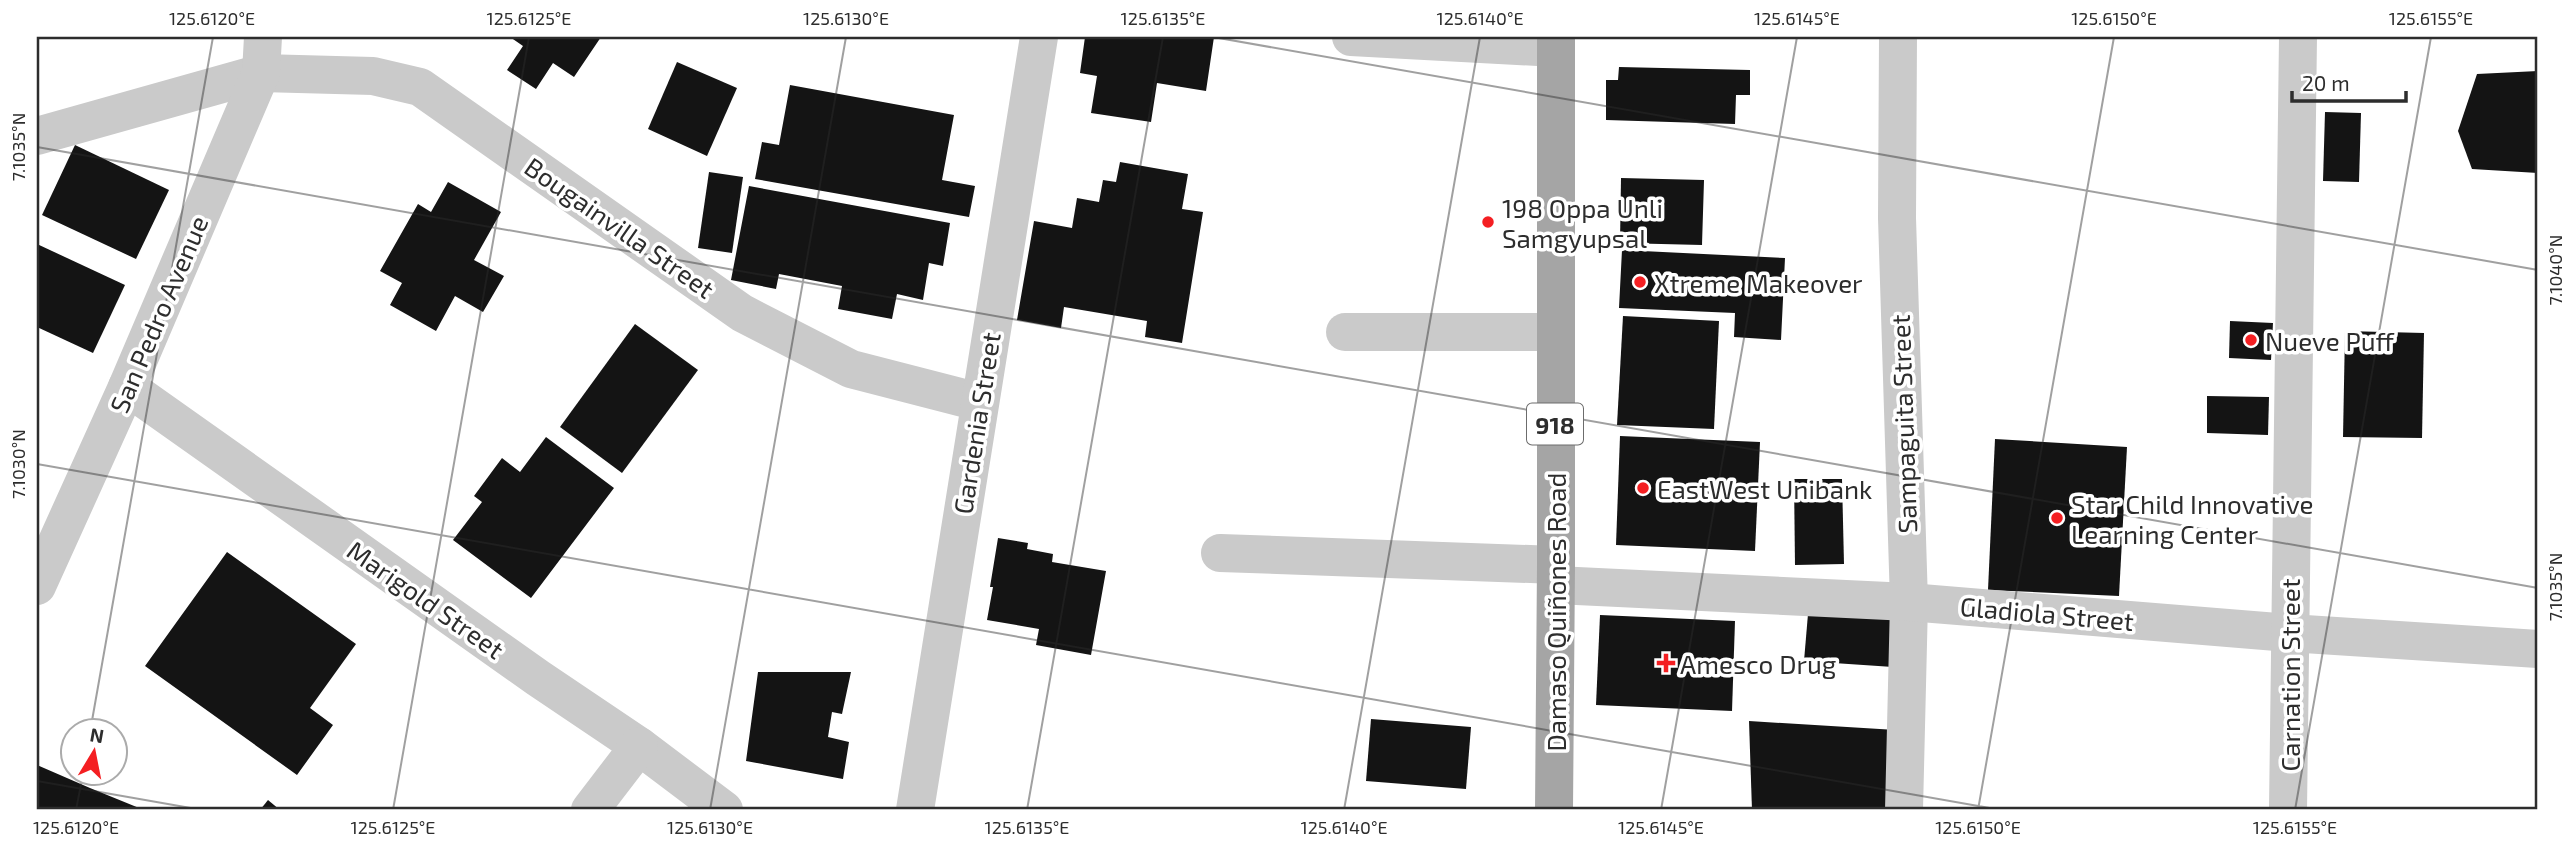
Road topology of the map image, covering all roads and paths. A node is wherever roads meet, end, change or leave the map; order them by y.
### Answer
1 (1039, 37) edge
2 (1351, 37) edge
3 (1898, 37) edge
4 (2298, 37) edge
5 (1556, 43) edge
6 (262, 55) edge
7 (37, 136) edge
8 (1345, 332) dead end
9 (1556, 332) junction
10 (127, 387) junction
11 (979, 402) junction
12 (1220, 553) dead end
13 (1556, 575) junction
14 (37, 586) edge
15 (1909, 602) junction
16 (2289, 633) junction
17 (2538, 649) edge
18 (639, 746) junction
19 (590, 810) edge
20 (724, 810) edge
21 (915, 810) edge
22 (1554, 810) edge
23 (1904, 810) edge
24 (2288, 810) edge

1 - 11 street, Gardenia Street
2 - 5 street
3 - 15 street, Sampaguita Street
4 - 16 street, Carnation Street
5 - 9 main road, Damaso Quiñones Road / 918
6 - 7 street, Bougainvilla Street
6 - 10 street, San Pedro Avenue
6 - 11 street, Bougainvilla Street
8 - 9 street
9 - 13 main road, Damaso Quiñones Road / 918
10 - 14 street, San Pedro Avenue
10 - 18 street, Marigold Street
11 - 21 street, Gardenia Street
12 - 13 street, Gladiola Street
13 - 15 street, Gladiola Street
13 - 22 main road, Damaso Quiñones Road / 918
15 - 16 street, Gladiola Street
15 - 23 street, Sampaguita Street
16 - 17 street, Gladiola Street
16 - 24 street, Carnation Street
18 - 19 street
18 - 20 street, Marigold Street

